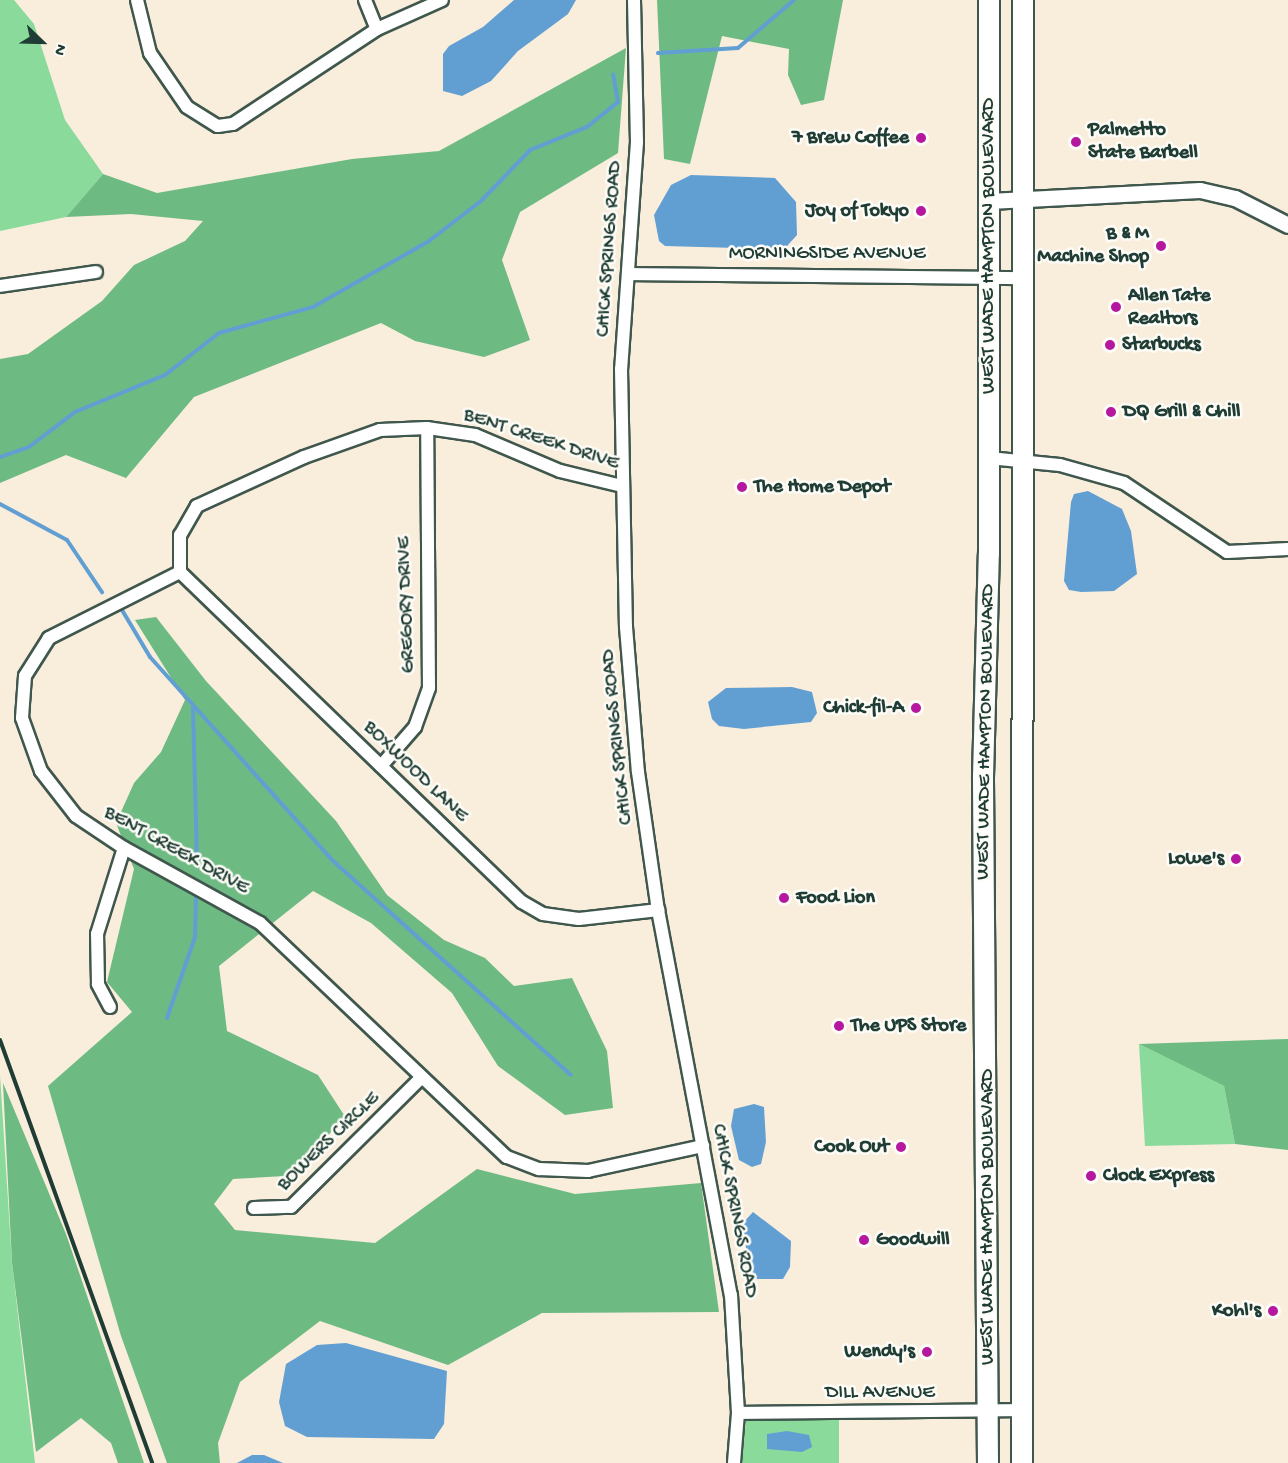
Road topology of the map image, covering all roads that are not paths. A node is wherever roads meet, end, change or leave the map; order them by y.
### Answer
1 (137, 0) edge
2 (365, 0) edge
3 (442, 0) edge
4 (634, 0) edge
5 (989, 0) edge
6 (1023, 0) edge
7 (377, 28) junction
8 (1023, 199) junction
9 (989, 201) junction
10 (1288, 225) edge
11 (96, 272) dead end
12 (630, 274) junction
13 (989, 276) junction
14 (1023, 278) junction
15 (0, 286) edge
16 (427, 428) junction
17 (989, 458) junction
18 (1023, 461) junction
19 (622, 486) junction
20 (1288, 549) edge
21 (180, 572) junction
22 (381, 766) junction
23 (124, 848) junction
24 (658, 910) junction
25 (110, 1007) dead end
26 (420, 1079) junction
27 (703, 1146) junction
28 (254, 1208) dead end
29 (1022, 1410) junction
30 (738, 1413) junction
31 (988, 1413) junction
32 (734, 1463) edge
33 (988, 1463) edge
34 (1023, 1463) edge

1 - 7 street
2 - 7 street
3 - 7 street
4 - 12 street, CHICK SPRINGS ROAD
5 - 9 main road, WEST WADE HAMPTON BOULEVARD
6 - 8 main road, WEST WADE HAMPTON BOULEVARD
8 - 9 street
8 - 10 street
8 - 14 main road, WEST WADE HAMPTON BOULEVARD
9 - 13 main road, WEST WADE HAMPTON BOULEVARD
11 - 15 street
12 - 13 street, MORNINGSIDE AVENUE
12 - 19 street, CHICK SPRINGS ROAD
13 - 14 street, MORNINGSIDE AVENUE
13 - 17 main road, WEST WADE HAMPTON BOULEVARD
14 - 18 main road, WEST WADE HAMPTON BOULEVARD
16 - 19 street, BENT CREEK DRIVE
16 - 21 street, BENT CREEK DRIVE
16 - 22 street, GREGORY DRIVE
17 - 18 street
17 - 31 main road, WEST WADE HAMPTON BOULEVARD
18 - 20 street
18 - 29 main road, WEST WADE HAMPTON BOULEVARD
19 - 24 street, CHICK SPRINGS ROAD
21 - 22 street, BOXWOOD LANE
21 - 23 street, BENT CREEK DRIVE
22 - 24 street, BOXWOOD LANE
23 - 25 street
23 - 26 street, BENT CREEK DRIVE
24 - 27 street, CHICK SPRINGS ROAD
26 - 27 street, BENT CREEK DRIVE
26 - 28 street, BOWERS CIRCLE
27 - 30 street, CHICK SPRINGS ROAD
29 - 31 street, DILL AVENUE
29 - 34 main road, WEST WADE HAMPTON BOULEVARD
30 - 31 street, DILL AVENUE
30 - 32 street, CHICK SPRINGS ROAD
31 - 33 main road, WEST WADE HAMPTON BOULEVARD

